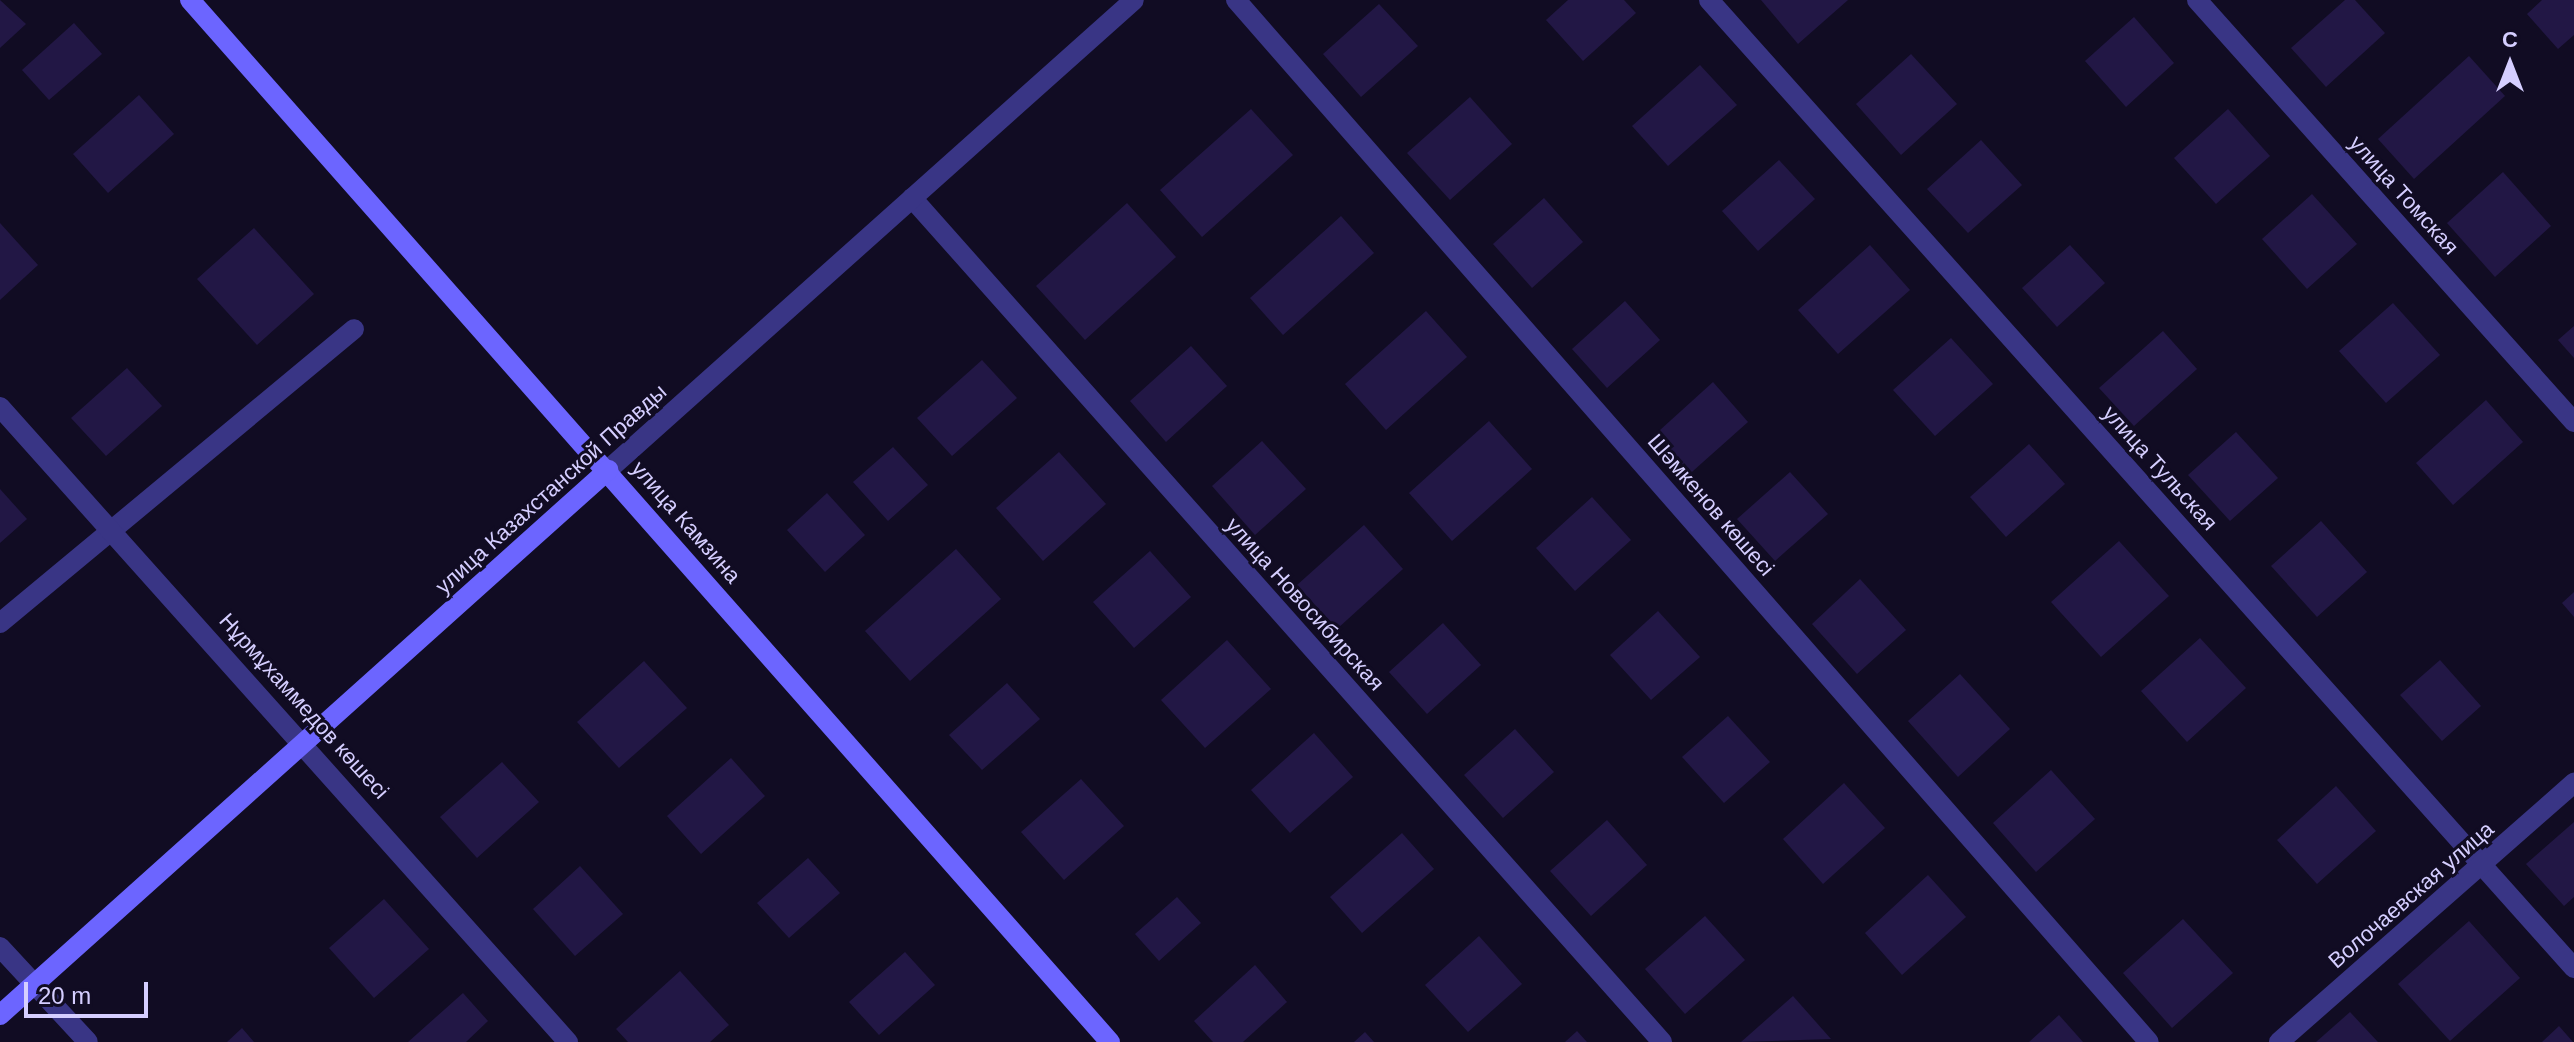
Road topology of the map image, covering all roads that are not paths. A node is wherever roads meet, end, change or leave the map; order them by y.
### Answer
1 (190, 0) edge
2 (1134, 0) edge
3 (1236, 0) edge
4 (1709, 0) edge
5 (2197, 0) edge
6 (912, 198) junction
7 (354, 329) dead end
8 (0, 407) edge
9 (2574, 422) edge
10 (608, 470) junction
11 (110, 527) junction
12 (0, 623) edge
13 (305, 742) junction
14 (2574, 783) edge
15 (2482, 864) junction
16 (0, 947) edge
17 (2574, 968) edge
18 (34, 984) junction
19 (0, 1015) edge
20 (88, 1042) edge
21 (568, 1042) edge
22 (1110, 1042) edge
23 (1662, 1042) edge
24 (2149, 1042) edge
25 (2279, 1042) edge

1 - 10 main road, улица Камзина
2 - 6 street, улица Казахстанской Правды
3 - 24 street, Шәмкенов көшесі
4 - 15 street, улица Тульская
5 - 9 street, улица Томская
6 - 10 street, улица Казахстанской Правды
6 - 23 street, улица Новосибирская
7 - 11 street
8 - 11 street, Нұрмұхаммедов көшесі
10 - 13 main road, улица Казахстанской Правды
10 - 22 main road, улица Камзина
11 - 12 street
11 - 13 street, Нұрмұхаммедов көшесі
13 - 18 main road, улица Казахстанской Правды
13 - 21 street, Нұрмұхаммедов көшесі
14 - 15 street, Волочаевская улица
15 - 17 street, улица Тульская
15 - 25 street, Волочаевская улица
16 - 18 street
18 - 19 main road, улица Казахстанской Правды
18 - 20 street

